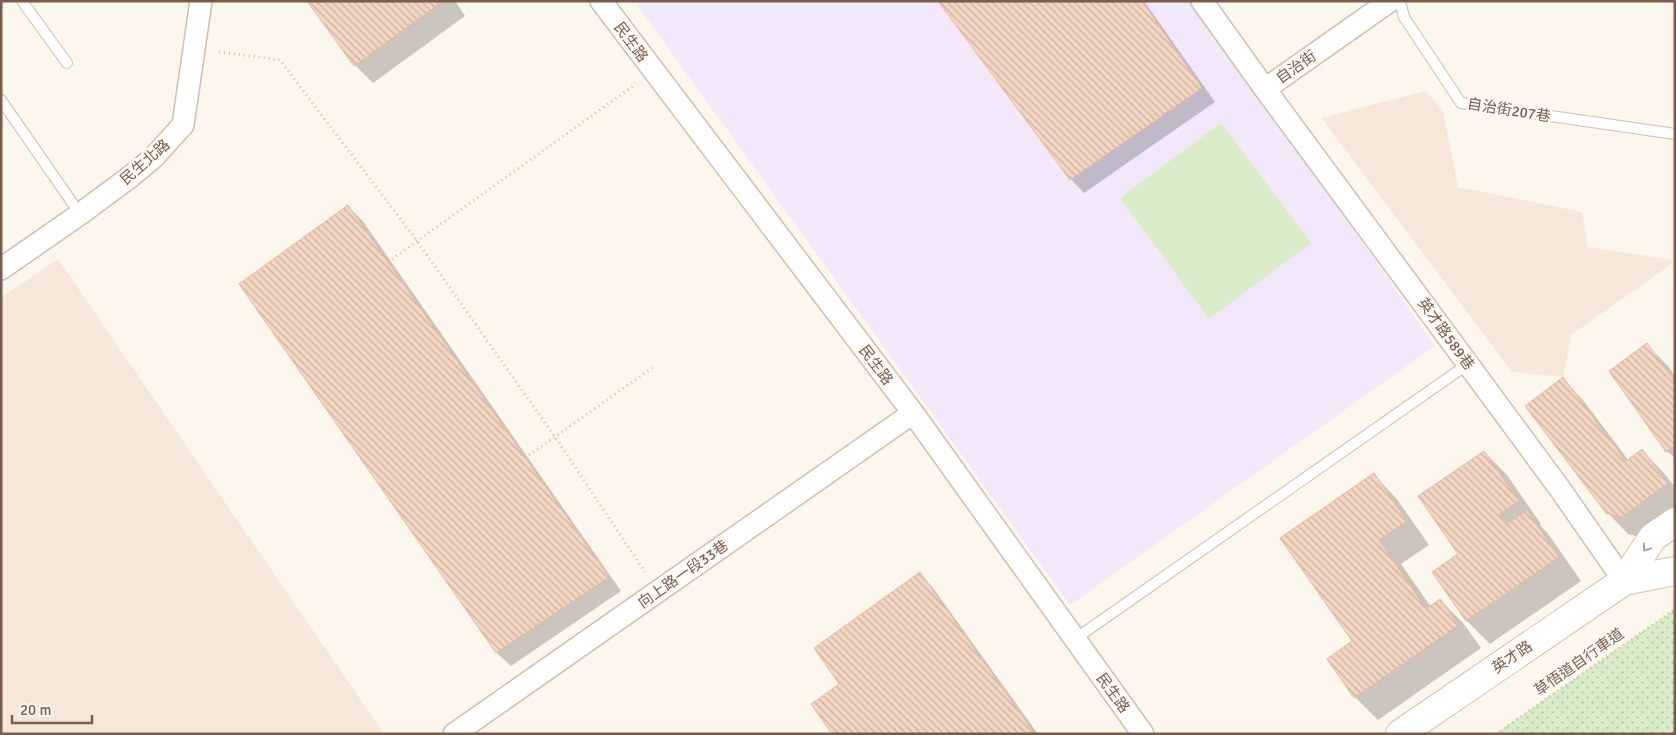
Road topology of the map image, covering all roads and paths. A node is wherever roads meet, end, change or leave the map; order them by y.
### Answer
1 (22, 1) edge
2 (201, 1) edge
3 (1202, 1) edge
4 (1390, 1) edge
5 (1400, 1) edge
6 (603, 2) edge
7 (216, 52) dead end
8 (67, 64) dead end
9 (653, 72) junction
10 (1266, 88) junction
11 (1, 100) edge
12 (1675, 134) edge
13 (80, 214) junction
14 (417, 241) junction
15 (388, 262) dead end
16 (1, 270) edge
17 (1468, 364) junction
18 (652, 368) dead end
19 (912, 413) junction
20 (555, 437) junction
21 (525, 458) dead end
22 (1675, 522) edge
23 (1675, 570) edge
24 (1624, 580) junction
25 (658, 592) junction
26 (1675, 609) edge
27 (1075, 639) junction
28 (454, 734) edge
29 (1143, 734) edge
30 (1400, 734) edge
31 (1496, 734) edge

1 - 8 lane
2 - 13 street, 民生北路
3 - 10 street, 自治街
4 - 10 street, 自治街
5 - 12 lane, 自治街207巷
6 - 9 street, 民生路
7 - 14 path
9 - 14 path
9 - 19 street, 民生路
10 - 17 street, 英才路589巷
11 - 13 lane
13 - 16 street, 民生北路
14 - 15 path
14 - 20 path
17 - 24 street, 英才路589巷
17 - 27 lane
18 - 20 path
19 - 25 street, 向上路一段33巷
19 - 27 street, 民生路
20 - 21 path
20 - 25 path
22 -> 24 main road, 英才路
23 - 24 main road, 英才路
24 - 30 main road, 英才路
25 - 28 street, 向上路一段33巷
26 - 31 path, 草悟道自行車道
27 - 29 street, 民生路

